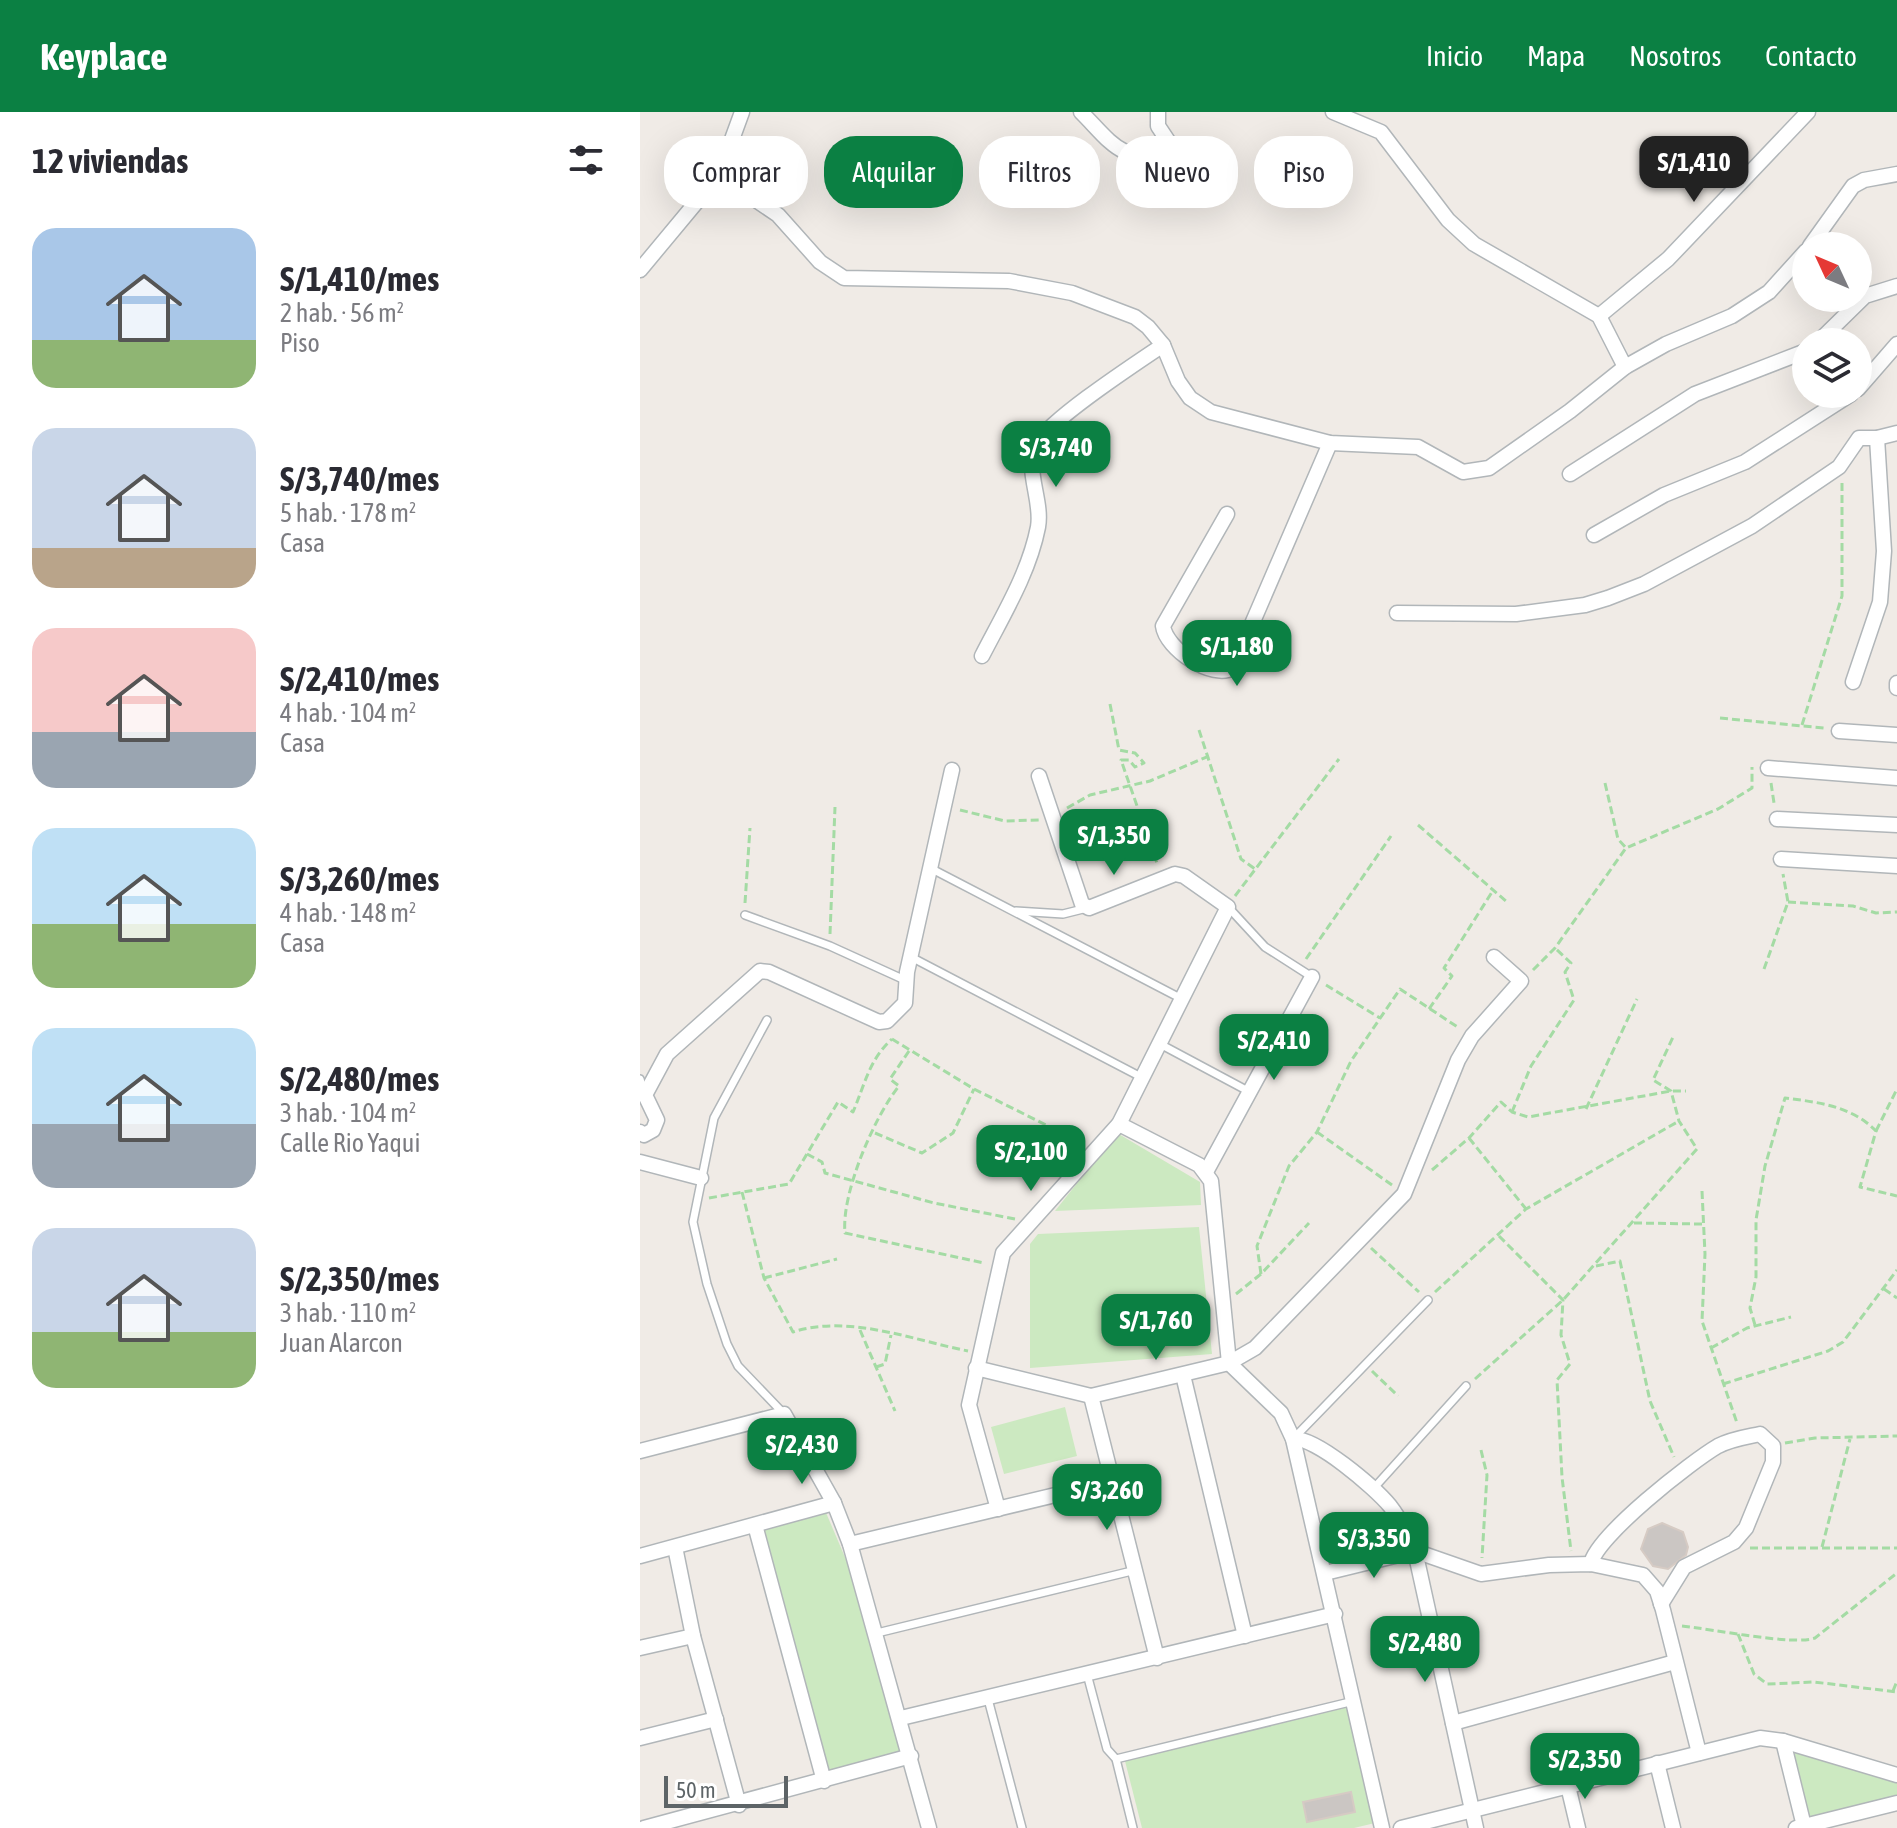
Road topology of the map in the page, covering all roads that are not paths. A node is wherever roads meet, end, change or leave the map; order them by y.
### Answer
1 (742, 112) edge
2 (1081, 112) edge
3 (1158, 112) edge
4 (1333, 112) edge
5 (1808, 112) edge
6 (733, 136) edge
7 (1897, 174) edge
8 (692, 208) edge
9 (768, 208) edge
10 (1820, 232) edge
11 (1792, 267) edge
12 (640, 270) edge
13 (1897, 286) edge
14 (1599, 316) junction
15 (1832, 328) edge
16 (1897, 344) edge
17 (1163, 345) junction
18 (1792, 356) edge
19 (1625, 367) junction
20 (1872, 370) edge
21 (1829, 408) edge
22 (1897, 433) edge
23 (1877, 438) junction
24 (1330, 443) junction
25 (1570, 474) dead end
26 (1227, 514) dead end
27 (1594, 535) dead end
28 (1397, 613) dead end
29 (982, 656) dead end
30 (1853, 682) dead end
31 (1839, 731) road end
32 (1897, 735) edge
33 (1768, 768) road end
34 (952, 770) dead end
35 (1039, 776) dead end
36 (1897, 778) edge
37 (1777, 819) dead end
38 (1897, 825) edge
39 (1781, 859) dead end
40 (1897, 866) edge
41 (932, 869) junction
42 (1228, 907) junction
43 (1089, 908) junction
44 (1013, 911) junction
45 (745, 915) road end
46 (911, 957) junction
47 (1494, 957) dead end
48 (1306, 973) joint
49 (907, 981) junction
50 (1182, 999) junction
51 (767, 1020) dead end
52 (1160, 1044) junction
53 (1143, 1078) junction
54 (640, 1079) edge
55 (1248, 1091) junction
56 (645, 1095) junction
57 (1119, 1124) junction
58 (640, 1132) edge
59 (640, 1162) edge
60 (1206, 1172) junction
61 (701, 1178) junction
62 (1428, 1300) road end
63 (978, 1360) junction
64 (1229, 1363) junction
65 (1183, 1375) junction
66 (1466, 1386) road end
67 (1091, 1396) junction
68 (784, 1414) junction
69 (1293, 1439) junction
70 (640, 1451) edge
71 (1114, 1481) junction
72 (1373, 1489) junction
73 (834, 1503) junction
74 (998, 1509) junction
75 (755, 1525) junction
76 (850, 1544) junction
77 (675, 1547) junction
78 (1415, 1551) junction
79 (640, 1556) edge
80 (1591, 1564) junction
81 (1136, 1570) junction
82 (1325, 1573) junction
83 (1661, 1604) junction
84 (1335, 1614) junction
85 (877, 1633) junction
86 (693, 1636) junction
87 (1245, 1636) junction
88 (640, 1648) edge
89 (1157, 1658) junction
90 (1675, 1662) junction
91 (1087, 1674) junction
92 (988, 1699) junction
93 (1354, 1701) junction
94 (901, 1718) junction
95 (716, 1719) junction
96 (1453, 1723) junction
97 (640, 1738) edge
98 (1783, 1741) junction
99 (1699, 1753) junction
100 (911, 1756) junction
101 (1116, 1759) junction
102 (1657, 1763) junction
103 (1897, 1775) edge
104 (824, 1781) junction
105 (1568, 1786) junction
106 (1897, 1803) edge
107 (739, 1805) junction
108 (1472, 1810) junction
109 (682, 1823) edge
110 (1800, 1827) edge
111 (644, 1828) edge
112 (929, 1828) edge
113 (1022, 1828) edge
114 (1133, 1828) edge
115 (1382, 1828) edge
116 (1401, 1828) edge
117 (1476, 1828) edge
118 (1578, 1828) edge
119 (1673, 1828) edge

1 - 6 street
2 - 3 street
4 - 14 street
5 - 14 street
7 - 10 street
8 - 12 street
9 - 17 street
11 - 19 street
13 - 15 street
14 - 19 street
16 - 20 street
17 - 24 street
17 - 29 street
18 - 25 street
19 - 24 street
21 - 27 street
22 - 23 street
23 - 28 street
23 - 30 street
24 - 26 street
31 - 32 street
33 - 36 street
34 - 41 street
35 - 43 street
37 - 38 street
39 - 40 street
41 - 44 lane
41 - 46 street
42 - 43 street
42 - 48 lane
42 - 50 street
43 - 44 lane
44 - 50 lane
45 - 49 lane
46 - 49 street
46 - 53 lane
47 - 64 street
48 - 55 street
49 - 56 street
50 - 52 street
51 - 61 lane
52 - 53 street
52 - 55 lane
53 - 57 street
54 - 56 lane
55 - 60 street
56 - 58 street
57 - 60 street
57 - 63 street
59 - 61 street
60 - 64 street
61 - 68 lane
62 - 69 lane
63 - 67 street
63 - 74 street
64 - 65 street
64 - 69 street
65 - 67 street
65 - 87 street
66 - 72 lane
67 - 71 street
68 - 70 street
68 - 73 street
69 - 72 street
69 - 82 street
71 - 74 street
71 - 81 street
72 - 78 street
73 - 75 street
73 - 76 street
74 - 76 street
75 - 77 street
75 - 104 street
76 - 85 street
77 - 79 street
77 - 86 street
78 - 80 street
78 - 82 street
78 - 96 street
80 - 83 street
80 - 83 street
81 - 85 lane
81 - 89 street
82 - 84 street
83 - 90 street
84 - 87 street
84 - 93 street
85 - 94 street
86 - 88 street
86 - 95 street
87 - 89 street
89 - 91 street
90 - 96 street
90 - 99 street
91 - 92 street
91 - 101 lane
92 - 94 street
92 - 113 lane
93 - 101 lane
93 - 115 street
94 - 100 street
95 - 97 street
95 - 107 street
96 - 108 street
98 - 99 street
98 - 103 street
98 - 110 street
99 - 102 street
100 - 104 street
100 - 112 street
101 - 114 lane
102 - 105 street
102 - 119 street
104 - 107 street
105 - 108 street
105 - 118 street
106 - 110 street
107 - 109 street
108 - 116 street
108 - 117 street
109 - 111 street

